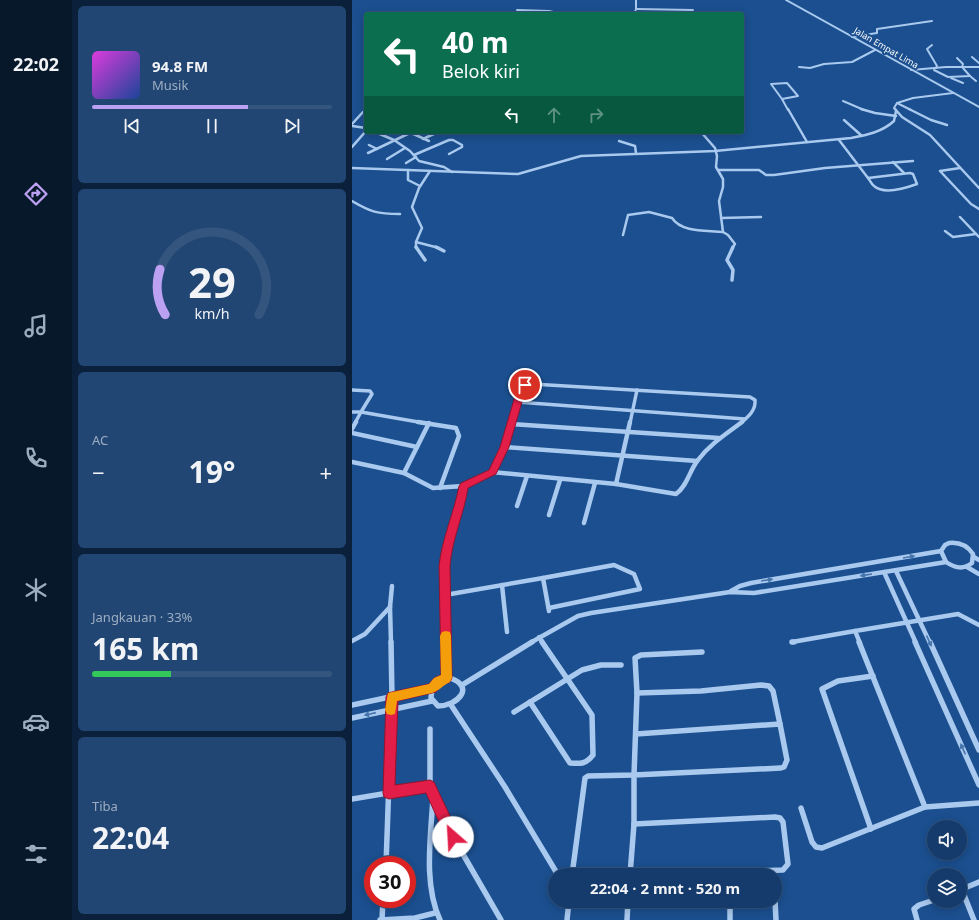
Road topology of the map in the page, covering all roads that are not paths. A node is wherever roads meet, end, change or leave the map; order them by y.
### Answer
1 (636, 0) edge
2 (786, 0) edge
3 (636, 9) junction
4 (517, 10) dead end
5 (693, 10) dead end
6 (554, 12) edge
7 (635, 12) edge
8 (932, 21) dead end
9 (852, 37) junction
10 (932, 45) dead end
11 (875, 50) junction
12 (972, 57) dead end
13 (957, 58) dead end
14 (979, 62) edge
15 (799, 67) dead end
16 (962, 68) junction
17 (979, 68) edge
18 (935, 69) junction
19 (912, 71) junction
20 (970, 76) junction
21 (948, 77) junction
22 (976, 81) dead end
23 (963, 83) dead end
24 (953, 93) junction
25 (782, 99) junction
26 (843, 101) dead end
27 (897, 103) junction
28 (979, 107) edge
29 (896, 111) junction
30 (363, 112) dead end
31 (896, 116) junction
32 (844, 120) dead end
33 (352, 125) edge
34 (947, 125) dead end
35 (364, 129) edge
36 (364, 132) edge
37 (380, 134) edge
38 (406, 134) edge
39 (414, 134) edge
40 (434, 134) edge
41 (703, 134) edge
42 (862, 136) junction
43 (423, 139) junction
44 (394, 140) junction
45 (839, 140) junction
46 (429, 141) dead end
47 (619, 141) dead end
48 (806, 142) junction
49 (369, 145) dead end
50 (352, 147) edge
51 (405, 148) junction
52 (376, 149) junction
53 (715, 152) junction
54 (368, 153) dead end
55 (636, 153) junction
56 (449, 154) dead end
57 (415, 156) junction
58 (386, 158) dead end
59 (913, 161) dead end
60 (893, 162) junction
61 (406, 163) dead end
62 (857, 166) junction
63 (352, 168) edge
64 (960, 168) junction
65 (408, 170) junction
66 (719, 170) junction
67 (430, 171) junction
68 (452, 172) junction
69 (904, 173) junction
70 (867, 178) junction
71 (420, 186) junction
72 (979, 188) edge
73 (352, 201) edge
74 (979, 209) edge
75 (400, 214) dead end
76 (761, 217) dead end
77 (960, 217) dead end
78 (721, 218) junction
79 (945, 231) dead end
80 (723, 232) junction
81 (976, 234) junction
82 (623, 235) dead end
83 (979, 237) edge
84 (416, 242) junction
85 (444, 251) dead end
86 (425, 260) dead end
87 (732, 280) dead end
88 (352, 390) edge
89 (637, 390) junction
90 (517, 402) junction
91 (633, 410) junction
92 (352, 412) edge
93 (361, 412) junction
94 (745, 419) junction
95 (429, 423) junction
96 (511, 424) junction
97 (352, 428) edge
98 (352, 433) edge
99 (628, 433) junction
100 (719, 438) junction
101 (417, 447) junction
102 (504, 447) junction
103 (622, 456) junction
104 (698, 461) junction
105 (352, 462) edge
106 (492, 472) junction
107 (404, 473) junction
108 (527, 476) junction
109 (560, 480) junction
110 (595, 483) junction
111 (616, 484) junction
112 (440, 488) junction
113 (464, 488) junction
114 (517, 506) dead end
115 (549, 515) dead end
116 (584, 523) dead end
117 (941, 551) junction
118 (974, 557) junction
119 (979, 560) edge
120 (946, 562) junction
121 (967, 567) junction
122 (896, 571) junction
123 (884, 572) junction
124 (979, 574) edge
125 (543, 578) junction
126 (502, 585) junction
127 (392, 586) dead end
128 (730, 592) junction
129 (446, 594) junction
130 (390, 607) junction
131 (920, 620) junction
132 (907, 622) junction
133 (978, 624) edge
134 (979, 629) edge
135 (855, 631) junction
136 (507, 632) dead end
137 (539, 637) junction
138 (352, 641) edge
139 (792, 642) dead end
140 (702, 652) dead end
141 (621, 664) dead end
142 (873, 676) junction
143 (446, 678) junction
144 (567, 679) junction
145 (462, 685) junction
146 (432, 688) junction
147 (637, 693) junction
148 (392, 697) junction
149 (432, 701) junction
150 (530, 702) junction
151 (352, 705) edge
152 (452, 705) junction
153 (391, 710) junction
154 (514, 712) dead end
155 (352, 718) edge
156 (780, 724) junction
157 (430, 728) dead end
158 (636, 734) junction
159 (979, 750) edge
160 (634, 775) junction
161 (979, 784) edge
162 (430, 786) junction
163 (389, 793) junction
164 (434, 797) junction
165 (352, 799) edge
166 (979, 803) edge
167 (925, 807) junction
168 (801, 808) dead end
169 (634, 824) junction
170 (871, 829) junction
171 (386, 856) edge
172 (554, 868) edge
173 (573, 868) edge
174 (631, 868) edge
175 (782, 870) edge
176 (979, 882) edge
177 (967, 887) edge
178 (927, 902) edge
179 (967, 904) edge
180 (382, 908) edge
181 (568, 908) edge
182 (628, 908) edge
183 (730, 908) edge
184 (775, 908) edge
185 (435, 913) junction
186 (426, 918) edge
187 (381, 920) edge
188 (440, 920) edge
189 (501, 920) edge
190 (567, 920) edge
191 (627, 920) edge
192 (730, 920) edge
193 (776, 920) edge
194 (917, 920) edge
195 (974, 920) edge

1 - 3 street
2 - 9 street, Jalan Empat Lima
3 - 5 street
3 - 7 street
4 - 6 street
8 - 9 street
9 - 11 street, Jalan Empat Lima
10 - 18 street
11 - 15 street
11 - 19 street, Jalan Empat Lima
12 - 14 street
13 - 16 street
16 - 17 street
16 - 18 street
16 - 20 street
18 - 19 street
18 - 21 street
19 - 24 street, Jalan Empat Lima
20 - 21 street
20 - 22 street
21 - 23 street
24 - 27 street
24 - 28 street, Jalan Empat Lima
25 - 25 street
25 - 48 street
26 - 31 street
27 - 29 street
27 - 34 street
29 - 31 street
29 - 64 street
30 - 33 street
31 - 42 street
32 - 42 street
33 - 35 street
36 - 50 street
37 - 44 street
38 - 44 street
39 - 43 street
40 - 43 street
41 - 53 street
42 - 45 street
43 - 46 street
44 - 51 street
44 - 52 street
45 - 48 street
45 - 62 street
47 - 55 street
48 - 53 street
49 - 52 street
51 - 57 street
51 - 58 street
52 - 54 street
53 - 55 street
53 - 66 street
55 - 68 street
56 - 57 street
57 - 61 street
57 - 68 street
59 - 60 street
60 - 62 street
60 - 69 street
62 - 66 street
62 - 70 street
63 - 65 street
64 - 72 street
64 - 74 street
65 - 67 street
65 - 71 street
66 - 78 street
67 - 68 street
67 - 71 street
69 - 70 street
69 - 70 street
71 - 84 street
73 - 75 street
76 - 78 street
77 - 81 street
78 - 80 street
79 - 81 street
80 - 82 street
80 - 87 street
81 - 83 street
84 - 85 street
84 - 86 street
88 - 93 street
89 - 90 street
89 - 91 street
89 - 94 street
90 - 91 street
90 - 96 street
91 - 94 street
91 - 99 street
92 - 93 street
93 - 95 street
93 - 97 street
94 - 100 street
95 - 101 street
95 - 112 street
96 - 99 street
96 - 102 street
98 - 101 street
99 - 100 street
99 - 103 street
100 - 104 street
101 - 107 street
102 - 103 street
102 - 106 street
103 - 104 street
103 - 111 street
104 - 111 street
105 - 107 street
106 - 108 street
106 - 113 street
107 - 112 street
108 - 109 street
108 - 114 street
109 - 110 street
109 - 115 street
110 - 111 street
110 - 116 street
112 - 113 street
113 - 129 street
117 - 118 street
117 - 120 street
128 -> 117 street
118 - 119 street
118 - 121 street
120 - 121 street
120 - 122 street
121 - 124 street
122 - 123 street
122 - 131 street
123 -> 128 street
123 - 132 street
125 - 125 street
125 - 126 street
126 - 129 street
126 - 136 street
127 - 130 street
128 - 137 street
129 - 143 street
130 - 138 street
130 - 148 street
131 - 132 street
131 - 133 street
131 -> 159 street
132 - 135 street
161 -> 132 street
133 - 134 street
135 - 139 street
135 - 142 street
137 - 144 street
137 - 145 street
140 - 147 street
141 - 144 street
142 - 167 street
142 - 170 street
143 - 145 street
143 - 146 street
144 - 150 street
144 - 150 street
145 - 152 street
146 - 148 street
146 - 149 street
147 - 156 street
147 - 158 street
148 - 151 street
148 - 153 street
149 - 152 street
149 - 153 street
150 - 154 street
152 - 172 street
153 -> 155 street
153 - 163 street
156 - 158 street
156 - 160 street
157 - 162 street
158 - 160 street
160 - 169 street
160 - 173 street
162 - 163 street
162 - 164 street
163 - 165 street
163 - 171 street
164 - 185 street
164 - 189 street
166 - 167 street
167 - 170 street
168 - 170 street
169 - 174 street
169 - 175 street
176 - 177 street
178 - 194 street
179 - 195 street
180 - 187 street
181 - 190 street
182 - 191 street
183 - 192 street
184 - 193 street
185 - 186 street
185 - 188 street
186 - 187 street

